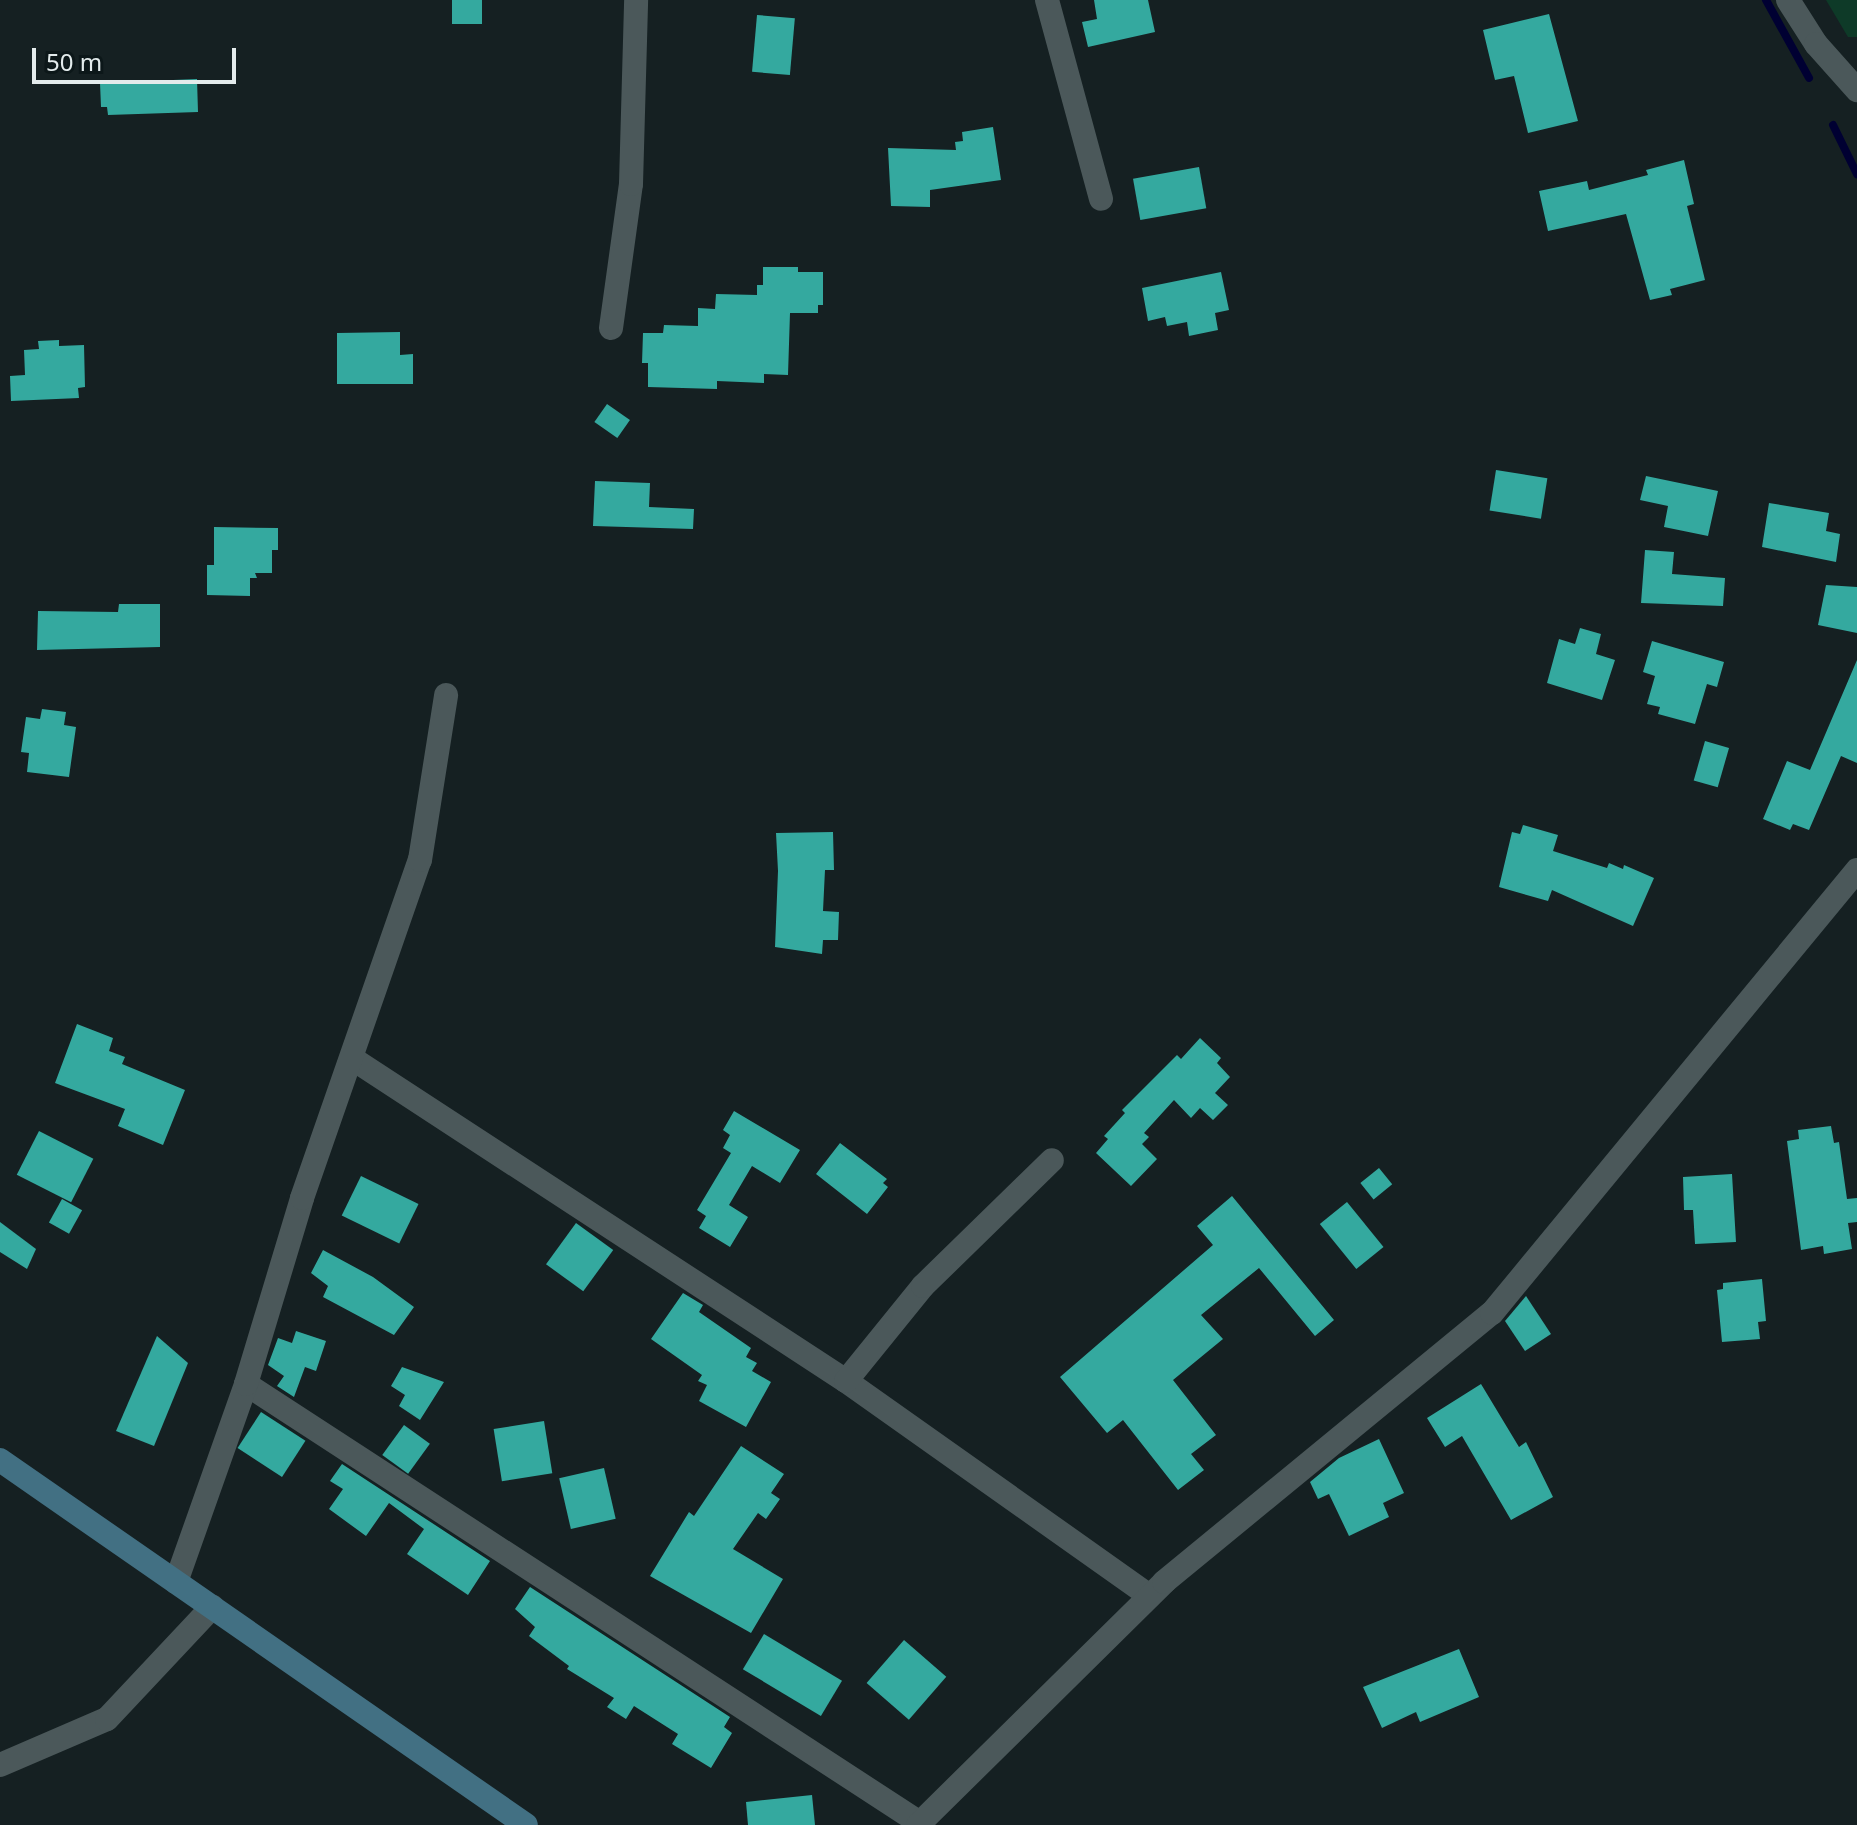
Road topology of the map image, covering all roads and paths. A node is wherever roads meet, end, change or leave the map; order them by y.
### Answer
1 (636, 0) edge
2 (1047, 0) edge
3 (1788, 0) edge
4 (1857, 90) edge
5 (1101, 199) dead end
6 (611, 328) dead end
7 (446, 695) dead end
8 (1857, 870) edge
9 (353, 1059) junction
10 (1052, 1160) dead end
11 (846, 1381) junction
12 (246, 1384) junction
13 (0, 1460) edge
14 (176, 1582) junction
15 (1150, 1596) junction
16 (212, 1607) junction
17 (0, 1765) edge
18 (919, 1824) edge
19 (526, 1825) edge

1 - 6 street
2 - 5 street
3 - 4 street
7 - 9 street
8 - 15 street
9 - 11 street
9 - 12 street
10 - 11 street
11 - 15 street
12 - 14 street
12 - 18 street
13 - 14 main road
14 - 16 main road
15 - 18 street
16 - 17 street
16 - 19 main road

